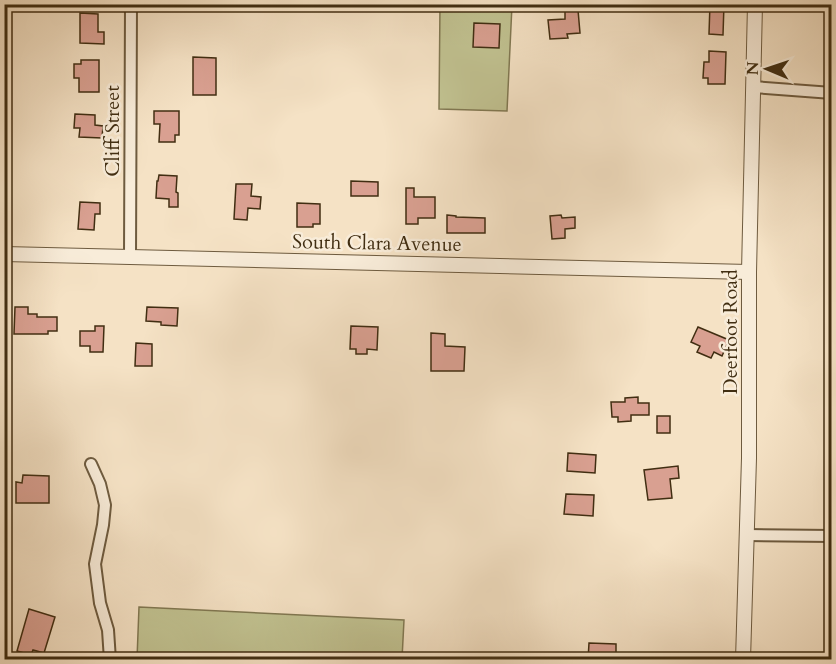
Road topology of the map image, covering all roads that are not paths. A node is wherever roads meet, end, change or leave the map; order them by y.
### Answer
1 (131, 4) edge
2 (754, 4) edge
3 (753, 87) junction
4 (831, 93) edge
5 (4, 254) edge
6 (130, 257) junction
7 (749, 272) junction
8 (92, 464) dead end
9 (747, 535) junction
10 (831, 536) edge
11 (110, 660) edge
12 (743, 660) edge

1 - 6 street, Cliff Street
2 - 3 street, Deerfoot Road
3 - 4 street
3 - 7 street, Deerfoot Road
5 - 6 street, South Clara Avenue
6 - 7 street, South Clara Avenue
7 - 9 street, Deerfoot Road
8 - 11 street
9 - 10 street
9 - 12 street, Deerfoot Road

